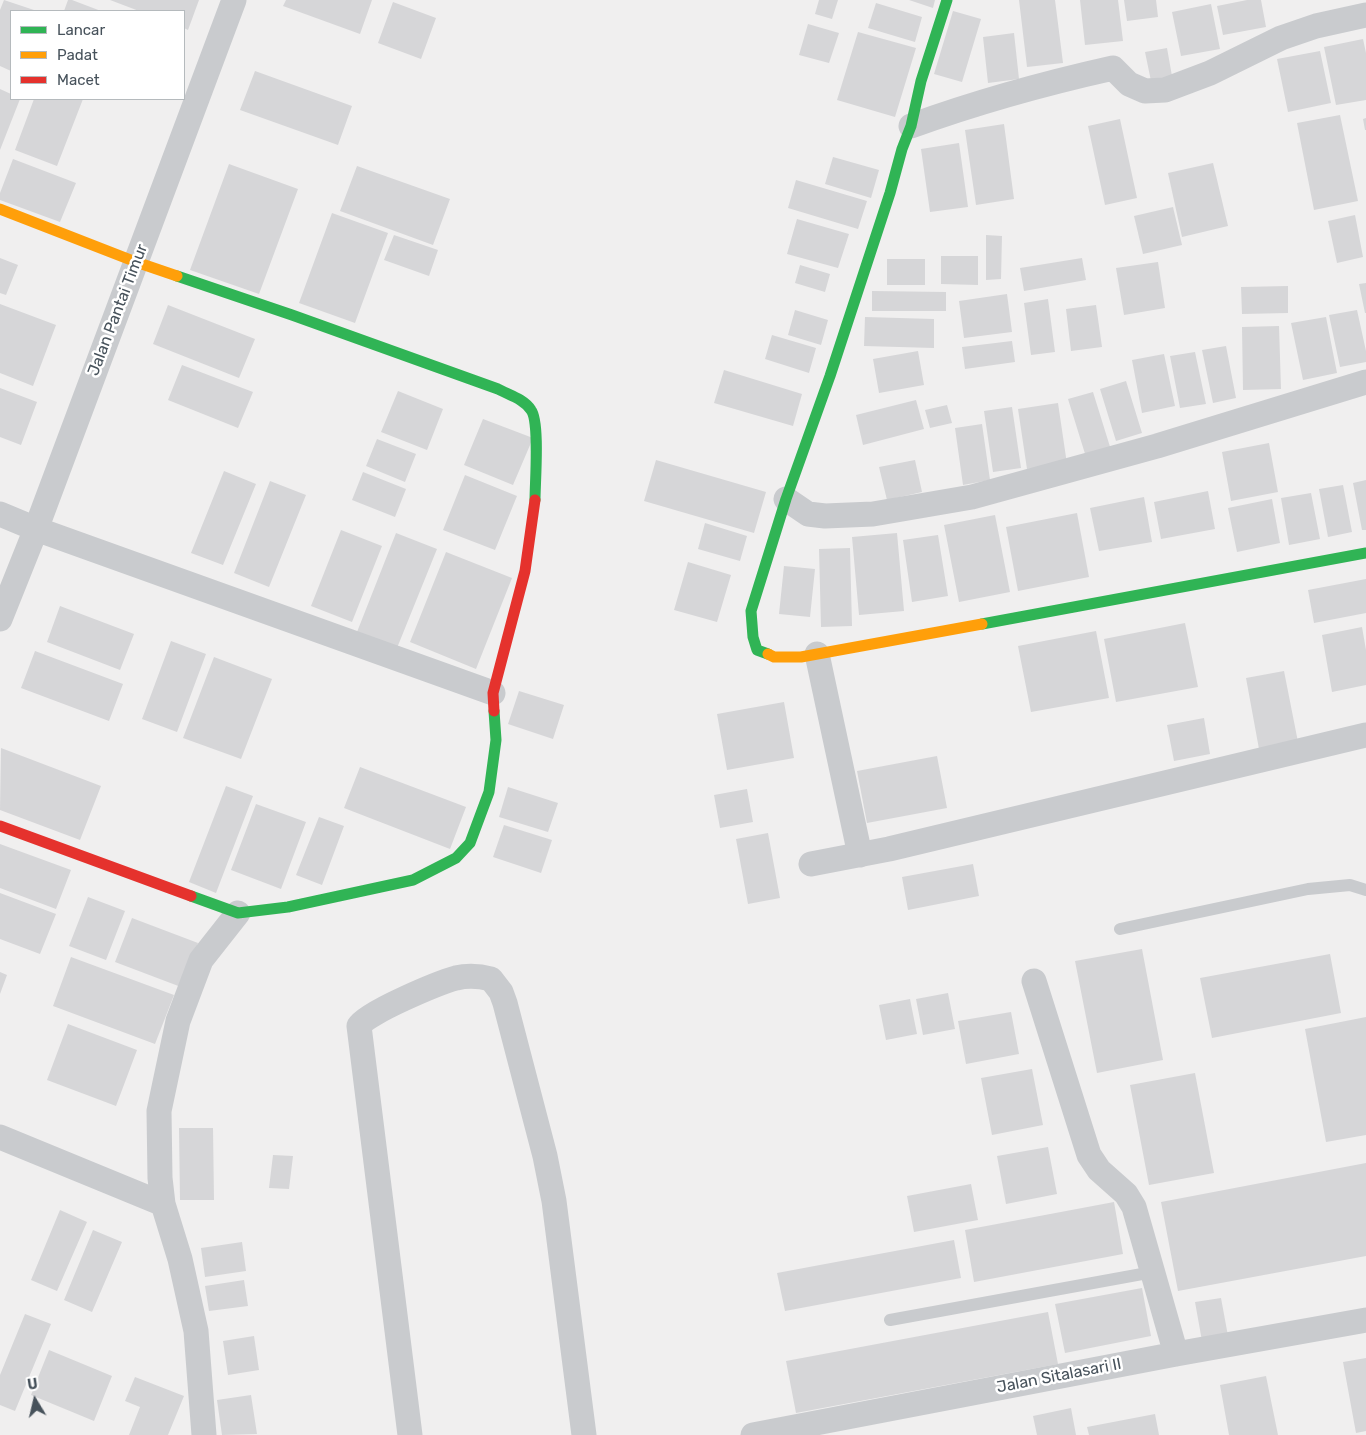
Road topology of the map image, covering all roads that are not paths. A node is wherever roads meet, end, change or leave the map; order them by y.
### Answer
1 (234, 0) edge
2 (947, 0) edge
3 (1366, 16) edge
4 (912, 126) junction
5 (0, 209) edge
6 (136, 262) junction
7 (1366, 382) edge
8 (786, 499) junction
9 (0, 514) edge
10 (36, 528) junction
11 (1366, 552) edge
12 (0, 619) edge
13 (817, 654) junction
14 (493, 693) junction
15 (1366, 735) edge
16 (0, 826) edge
17 (860, 855) junction
18 (811, 864) dead end
19 (1366, 890) edge
20 (238, 912) junction
21 (1120, 929) dead end
22 (1034, 981) dead end
23 (0, 1137) edge
24 (163, 1204) junction
25 (1153, 1272) junction
26 (890, 1320) dead end
27 (1366, 1320) edge
28 (1176, 1354) junction
29 (786, 1432) edge
30 (204, 1435) edge
31 (410, 1435) edge
32 (584, 1435) edge
33 (753, 1435) edge

1 - 6 street, Jalan Pantai Timur
2 - 4 street
3 - 4 street
4 - 8 street
5 - 6 street
6 - 10 street, Jalan Pantai Timur
6 - 14 street
7 - 8 street
8 - 13 street
9 - 10 street
10 - 12 street, Jalan Pantai Timur
10 - 14 street
11 - 13 street
13 - 17 street
14 - 20 street
15 - 17 street
16 - 20 street
17 - 18 street
19 - 21 lane
20 - 24 street
22 - 25 street
23 - 24 street
24 - 30 street
25 - 26 lane
25 - 28 street
27 - 28 street, Jalan Sitalasari II
28 - 29 street, Jalan Sitalasari II
29 - 33 street, Jalan Sitalasari II
31 - 32 street

